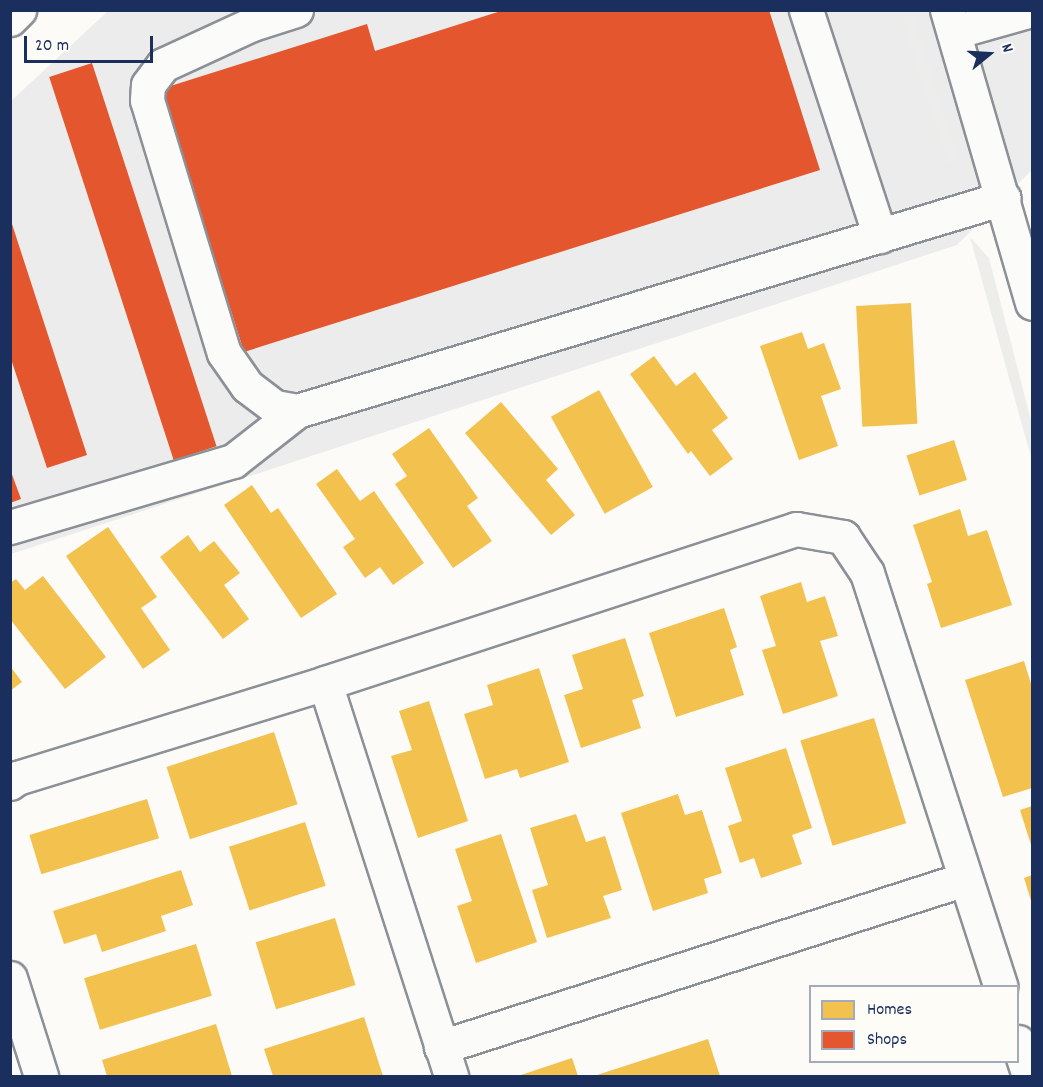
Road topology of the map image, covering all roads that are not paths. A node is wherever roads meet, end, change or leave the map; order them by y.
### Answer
1 (20, 10) edge
2 (296, 10) edge
3 (806, 10) edge
4 (1030, 10) edge
5 (258, 17) edge
6 (10, 19) edge
7 (950, 21) edge
8 (1004, 198) junction
9 (880, 236) junction
10 (1032, 303) edge
11 (297, 411) junction
12 (10, 527) edge
13 (325, 683) junction
14 (10, 783) edge
15 (965, 879) junction
16 (10, 978) edge
17 (999, 985) edge
18 (446, 1062) edge
19 (41, 1077) edge

1 - 6 street
2 - 5 street
3 - 9 street
4 - 7 street
5 - 11 street
7 - 8 street
8 - 9 street
8 - 10 street
9 - 11 street
11 - 12 street
13 - 14 street
13 - 15 street
13 - 18 street
15 - 17 street
15 - 18 street
16 - 19 street

